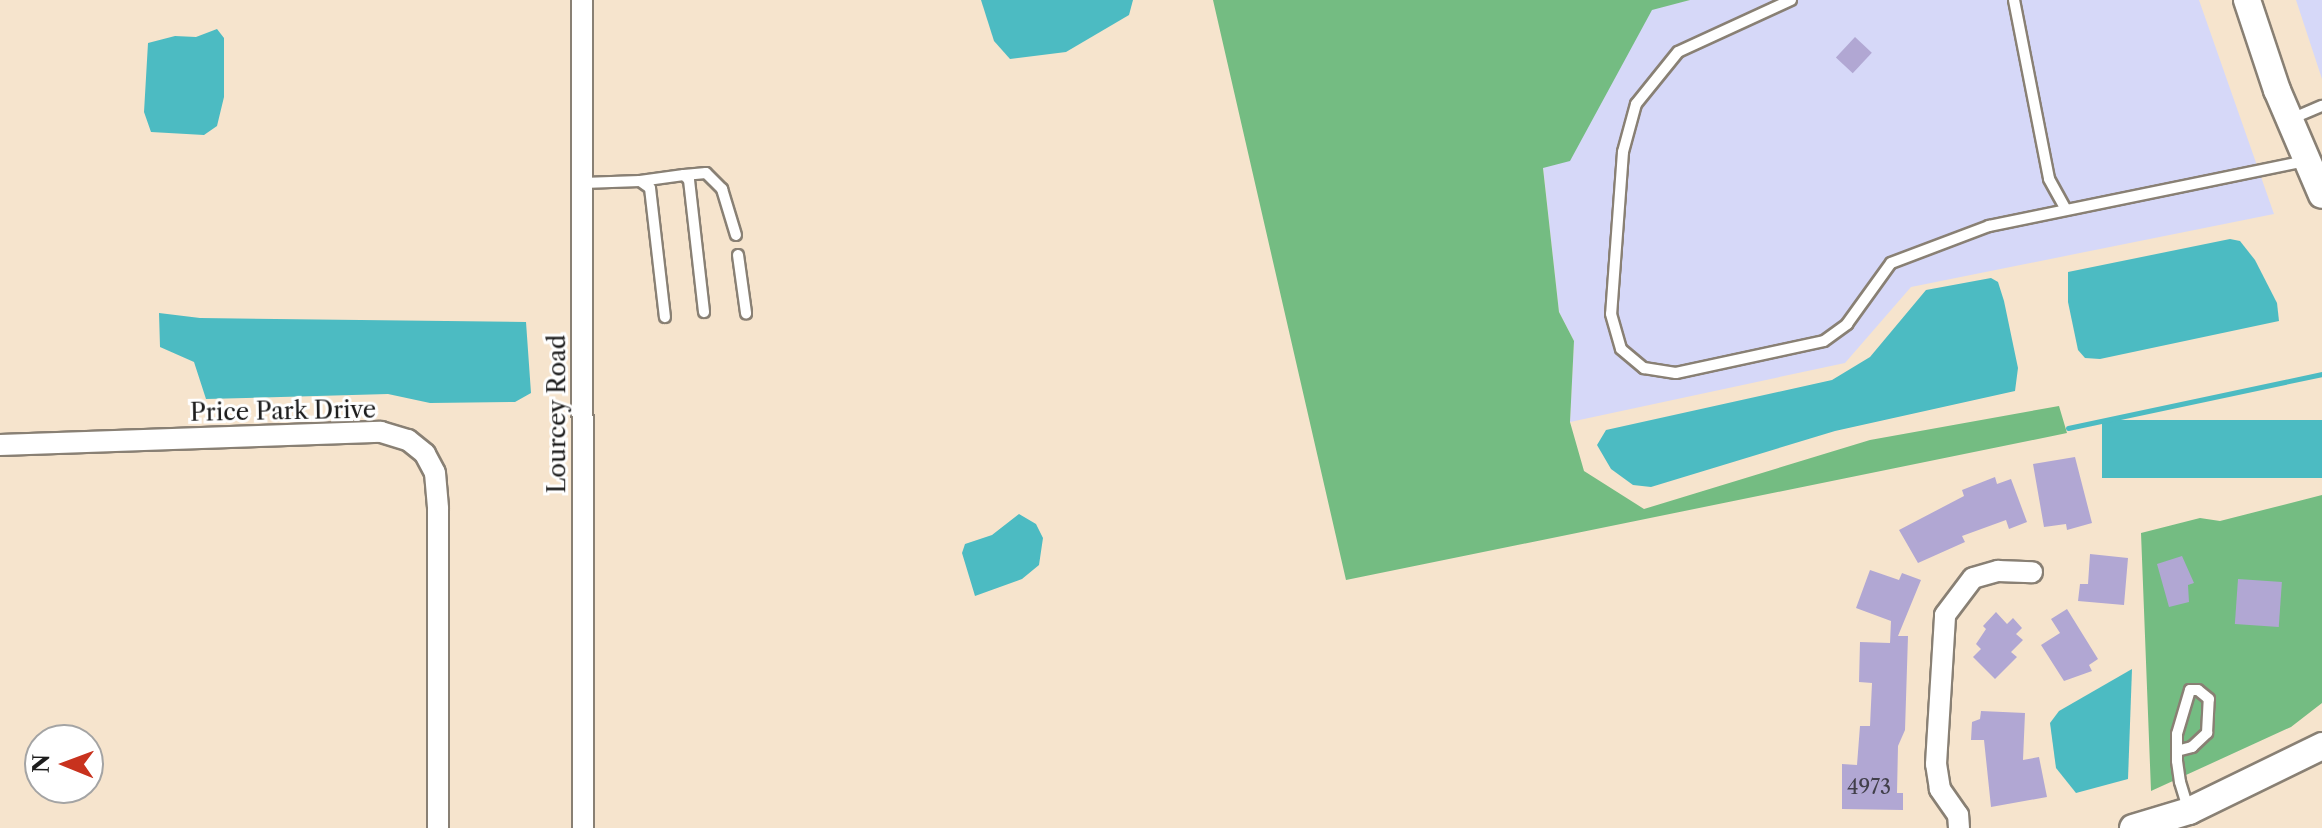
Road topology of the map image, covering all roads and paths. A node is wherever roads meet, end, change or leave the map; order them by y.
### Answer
1 (582, 0) edge
2 (1791, 0) edge
3 (2014, 0) edge
4 (2247, 0) edge
5 (2322, 106) edge
6 (2290, 120) junction
7 (2307, 161) junction
8 (684, 175) junction
9 (640, 181) junction
10 (583, 183) junction
11 (2322, 195) edge
12 (2066, 210) junction
13 (736, 235) dead end
14 (738, 255) dead end
15 (704, 312) dead end
16 (746, 313) dead end
17 (665, 317) dead end
18 (0, 445) edge
19 (2032, 572) dead end
20 (2322, 746) edge
21 (2177, 751) junction
22 (2192, 819) edge
23 (438, 828) edge
24 (583, 828) edge
25 (1959, 828) edge
26 (2133, 828) edge

1 - 10 street, Lourcey Road
2 - 12 lane
3 - 12 lane
4 - 6 street
5 - 6 lane
6 - 7 street
7 - 11 street
7 - 12 lane
8 - 9 lane
8 - 13 lane
8 - 15 lane
9 - 10 lane
9 - 17 lane
10 - 24 street, Lourcey Road
14 - 16 lane
18 - 23 street, Price Park Drive
19 - 25 street
20 - 22 street
21 - 21 lane
21 - 22 lane
22 - 26 street

